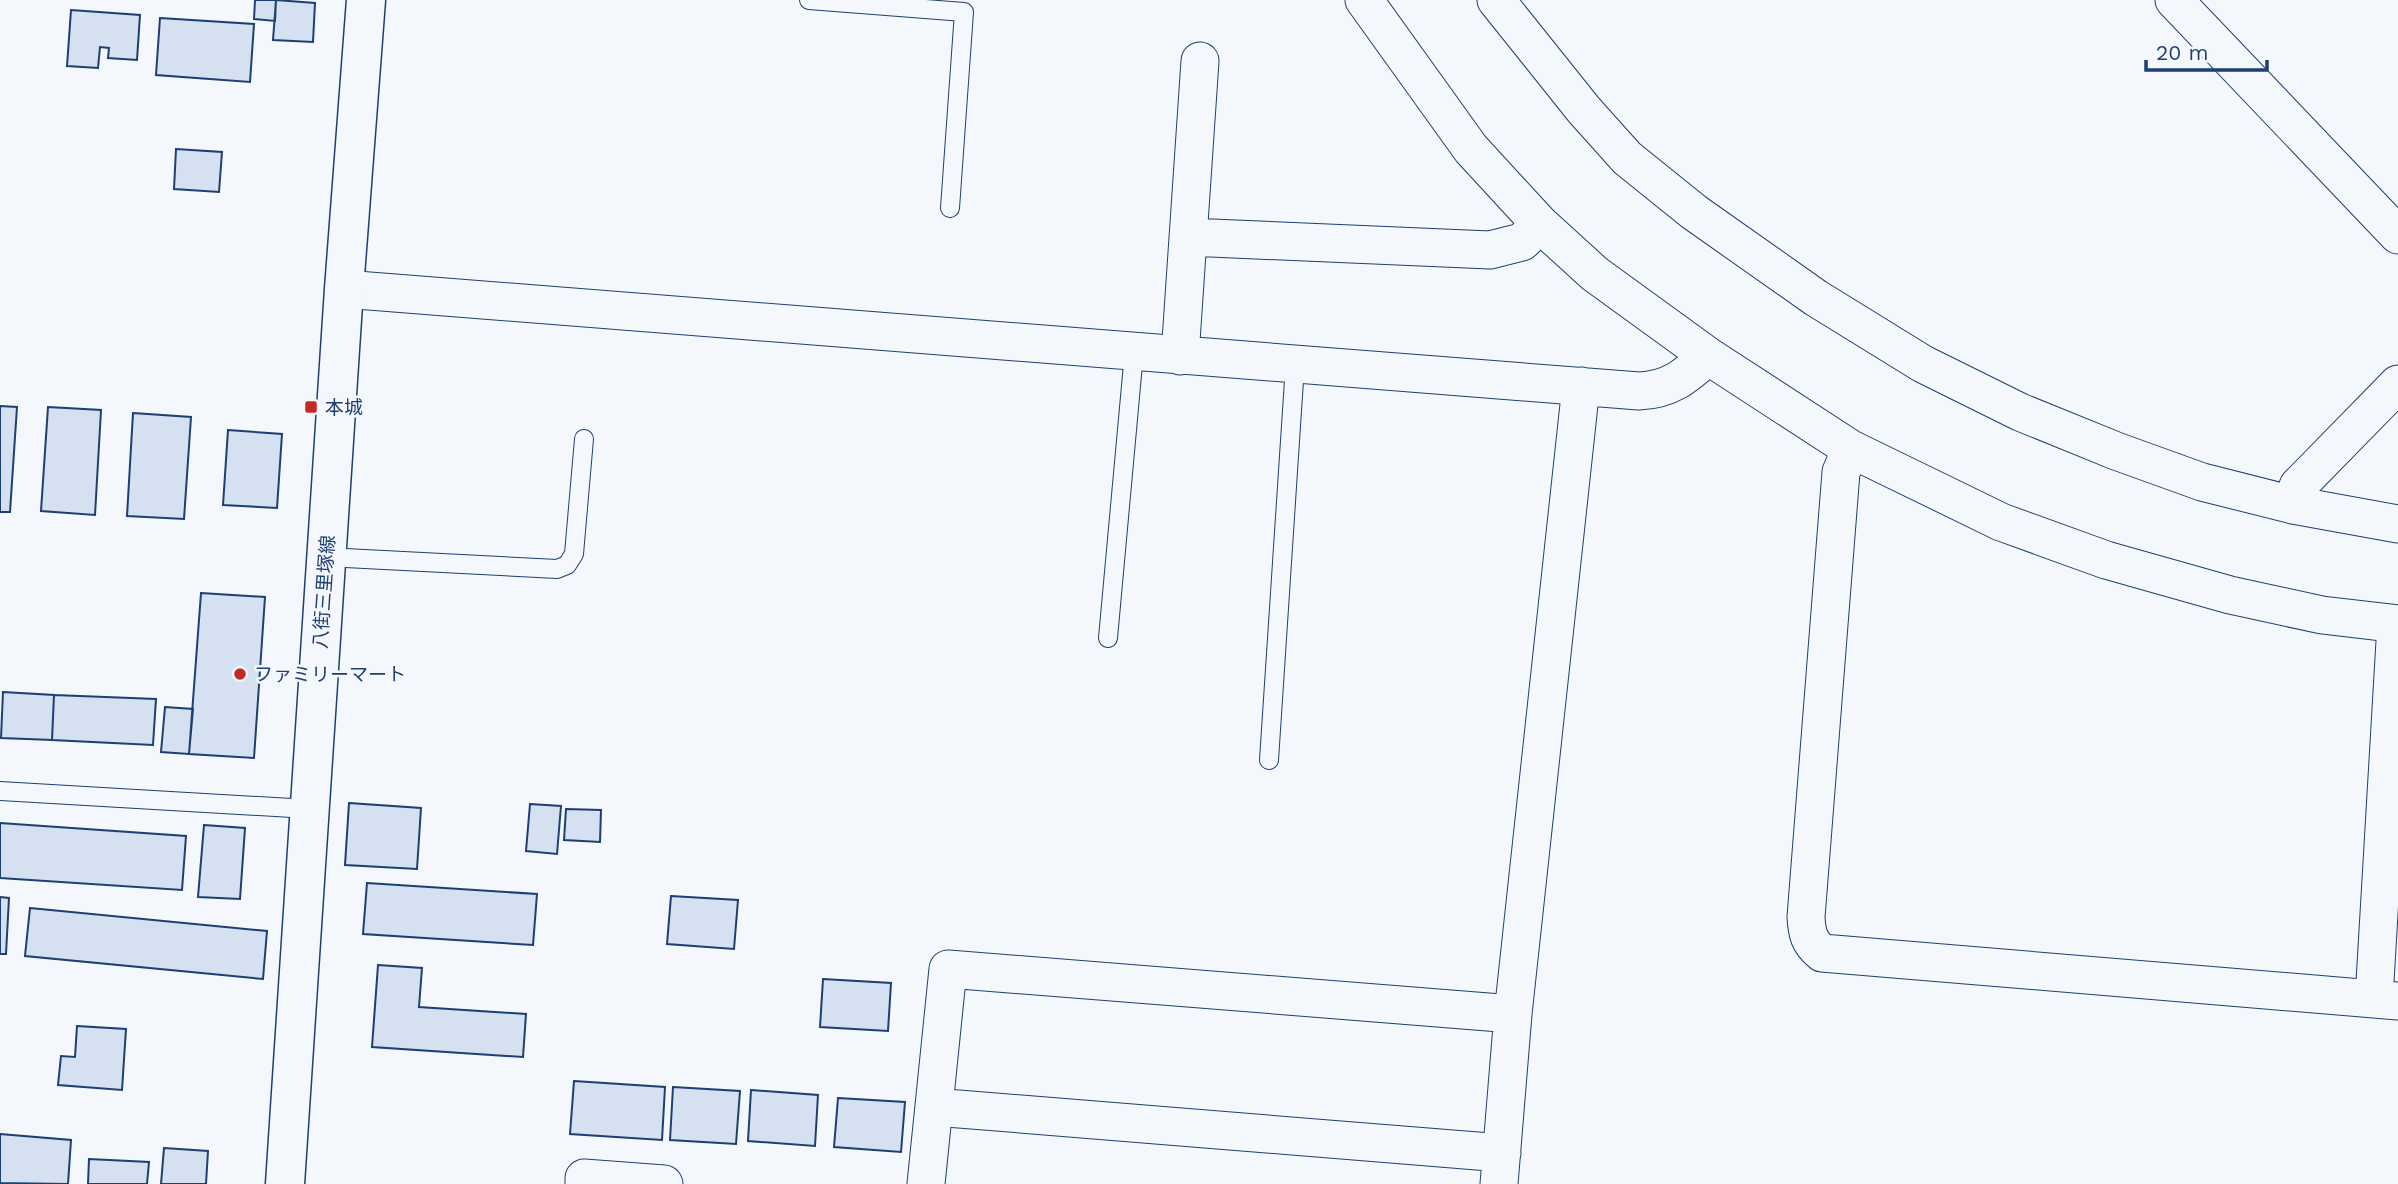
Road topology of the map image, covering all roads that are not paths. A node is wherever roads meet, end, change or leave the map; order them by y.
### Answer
1 (366, 0) edge
2 (809, 0) edge
3 (1364, 0) edge
4 (1496, 0) edge
5 (2174, 0) edge
6 (1200, 61) dead end
7 (950, 208) dead end
8 (1540, 224) junction
9 (2398, 235) edge
10 (1188, 237) junction
11 (344, 289) junction
12 (1133, 353) junction
13 (1180, 356) junction
14 (1708, 356) junction
15 (1294, 365) junction
16 (2398, 384) edge
17 (1581, 386) junction
18 (584, 439) dead end
19 (1851, 449) junction
20 (2293, 505) junction
21 (2398, 524) edge
22 (326, 557) junction
23 (2397, 624) edge
24 (1108, 638) dead end
25 (1269, 760) dead end
26 (0, 791) edge
27 (309, 809) junction
28 (2386, 1000) edge
29 (1513, 1014) junction
30 (934, 1107) junction
31 (1501, 1169) edge
32 (285, 1184) edge
33 (584, 1184) edge
34 (664, 1184) edge
35 (926, 1184) edge

1 - 11 main road, 八街三里塚線
2 - 7 lane
3 - 8 street
4 - 20 street
5 - 9 street
6 - 10 street
8 - 10 street
8 - 14 street
10 - 13 street
11 - 12 street
11 - 22 main road, 八街三里塚線
12 - 13 street
12 - 24 lane
13 - 15 street
14 - 17 street
14 - 19 street
15 - 17 street
15 - 25 lane
16 - 20 street
17 - 29 street
18 - 22 lane
19 - 23 street
19 - 28 street
20 - 21 street
22 - 27 main road, 八街三里塚線
23 - 28 street
26 - 27 lane
27 - 32 main road, 八街三里塚線
29 - 30 street
29 - 31 street
30 - 31 street
30 - 35 street
33 - 34 street

